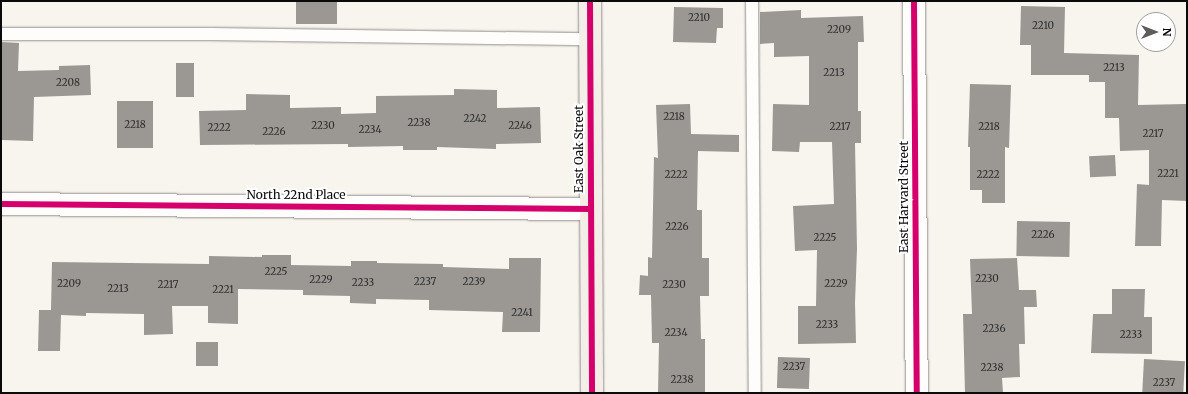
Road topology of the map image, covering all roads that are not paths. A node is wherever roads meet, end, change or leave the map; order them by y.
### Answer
1 (590, 1) edge
2 (752, 1) edge
3 (914, 1) edge
4 (1, 34) edge
5 (590, 39) junction
6 (1, 204) edge
7 (591, 208) junction
8 (592, 393) edge
9 (755, 393) edge
10 (917, 393) edge

1 - 5 street, East Oak Street
2 - 9 lane
3 - 10 street, East Harvard Street
4 - 5 lane
5 - 7 street, East Oak Street
6 - 7 street, North 22nd Place
7 - 8 street, East Oak Street

